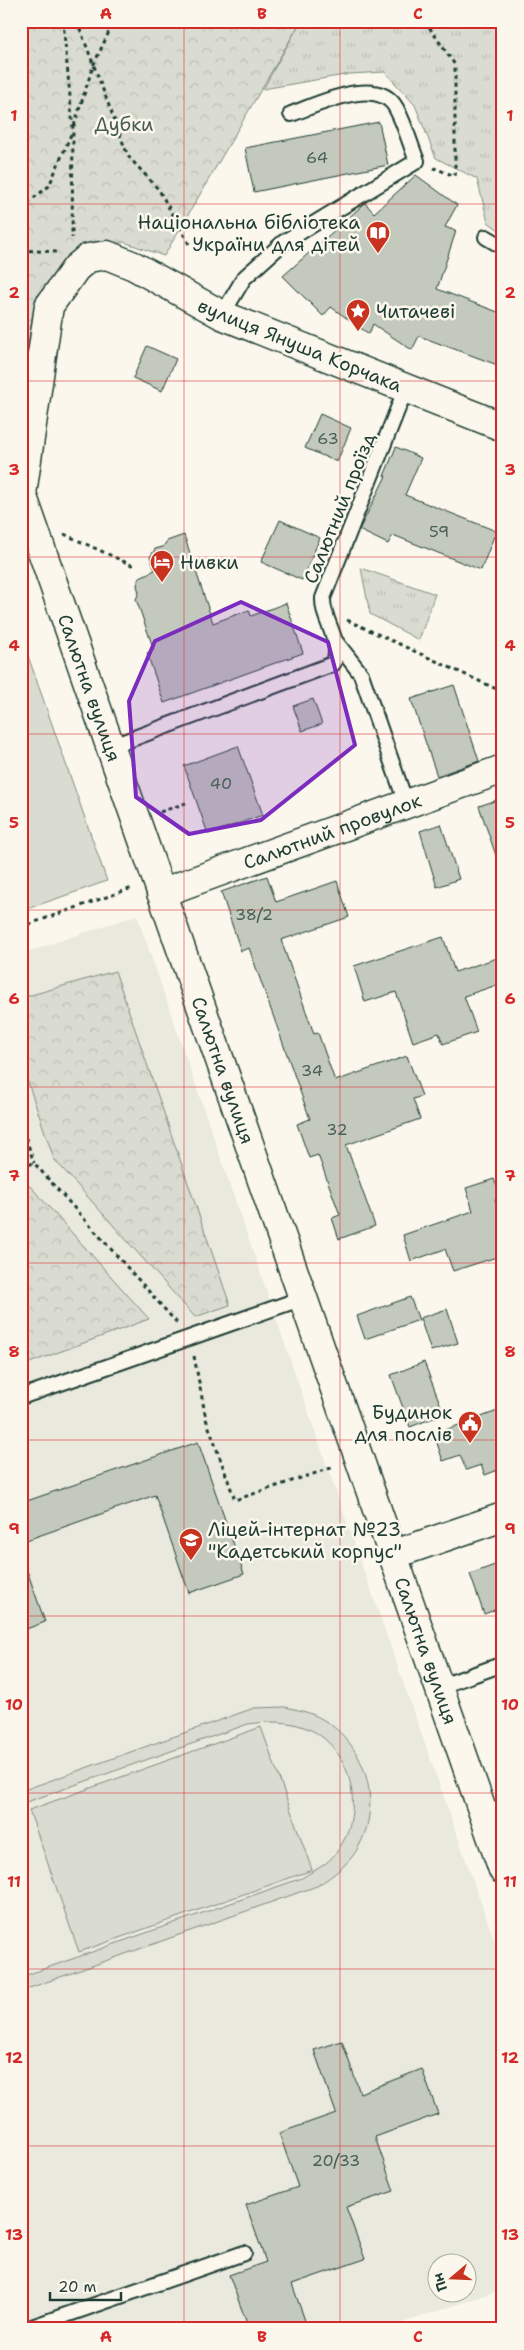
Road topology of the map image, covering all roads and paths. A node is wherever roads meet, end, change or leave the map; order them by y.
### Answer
1 (63, 21) edge
2 (77, 21) edge
3 (114, 21) edge
4 (425, 21) edge
5 (93, 66) junction
6 (291, 114) dead end
7 (73, 129) junction
8 (417, 161) junction
9 (21, 208) edge
10 (486, 237) dead end
11 (189, 244) dead end
12 (503, 247) edge
13 (21, 250) edge
14 (74, 260) junction
15 (222, 315) junction
16 (406, 388) junction
17 (503, 426) edge
18 (22, 494) edge
19 (55, 530) dead end
20 (136, 567) dead end
21 (324, 609) junction
22 (336, 642) junction
23 (503, 692) edge
24 (110, 747) junction
25 (503, 769) edge
26 (186, 803) dead end
27 (406, 803) junction
28 (155, 814) dead end
29 (159, 886) junction
30 (21, 927) edge
31 (21, 1123) edge
32 (34, 1163) junction
33 (21, 1167) edge
34 (303, 1298) junction
35 (190, 1337) junction
36 (21, 1397) edge
37 (334, 1466) dead end
38 (503, 1517) edge
39 (392, 1554) junction
40 (503, 1664) edge
41 (439, 1686) junction
42 (493, 1810) edge
43 (503, 1870) edge
44 (244, 2253) dead end
45 (26, 2329) edge

1 - 7 path
2 - 5 path
3 - 5 path
4 - 8 path
5 - 7 path
5 - 11 path
6 - 8 lane
7 - 9 path
7 - 14 path
8 - 15 lane
10 - 12 lane
13 - 14 path
14 - 15 street, вулиця Януша Корчака
14 - 18 street, Салютна вулиця
15 - 16 street, вулиця Януша Корчака
16 - 17 street, вулиця Януша Корчака
16 - 21 lane, Салютний проїзд
18 - 24 street, Салютна вулиця
19 - 20 path
21 - 22 lane, Салютний проїзд
21 - 23 path
22 - 24 lane
22 - 27 lane, Салютний проїзд
24 - 29 street, Салютна вулиця
25 - 27 street, Салютний провулок
26 - 28 path
27 - 29 street, Салютний провулок
29 - 30 path
29 - 34 street, Салютна вулиця
31 - 32 path
32 - 33 path
32 - 35 path
34 - 35 lane
34 - 39 street, Салютна вулиця
35 - 36 lane
35 - 37 path
38 - 39 street
39 - 41 street, Салютна вулиця
40 - 41 lane
41 - 42 street, Салютна вулиця
42 - 43 street, Салютна вулиця
44 - 45 lane

